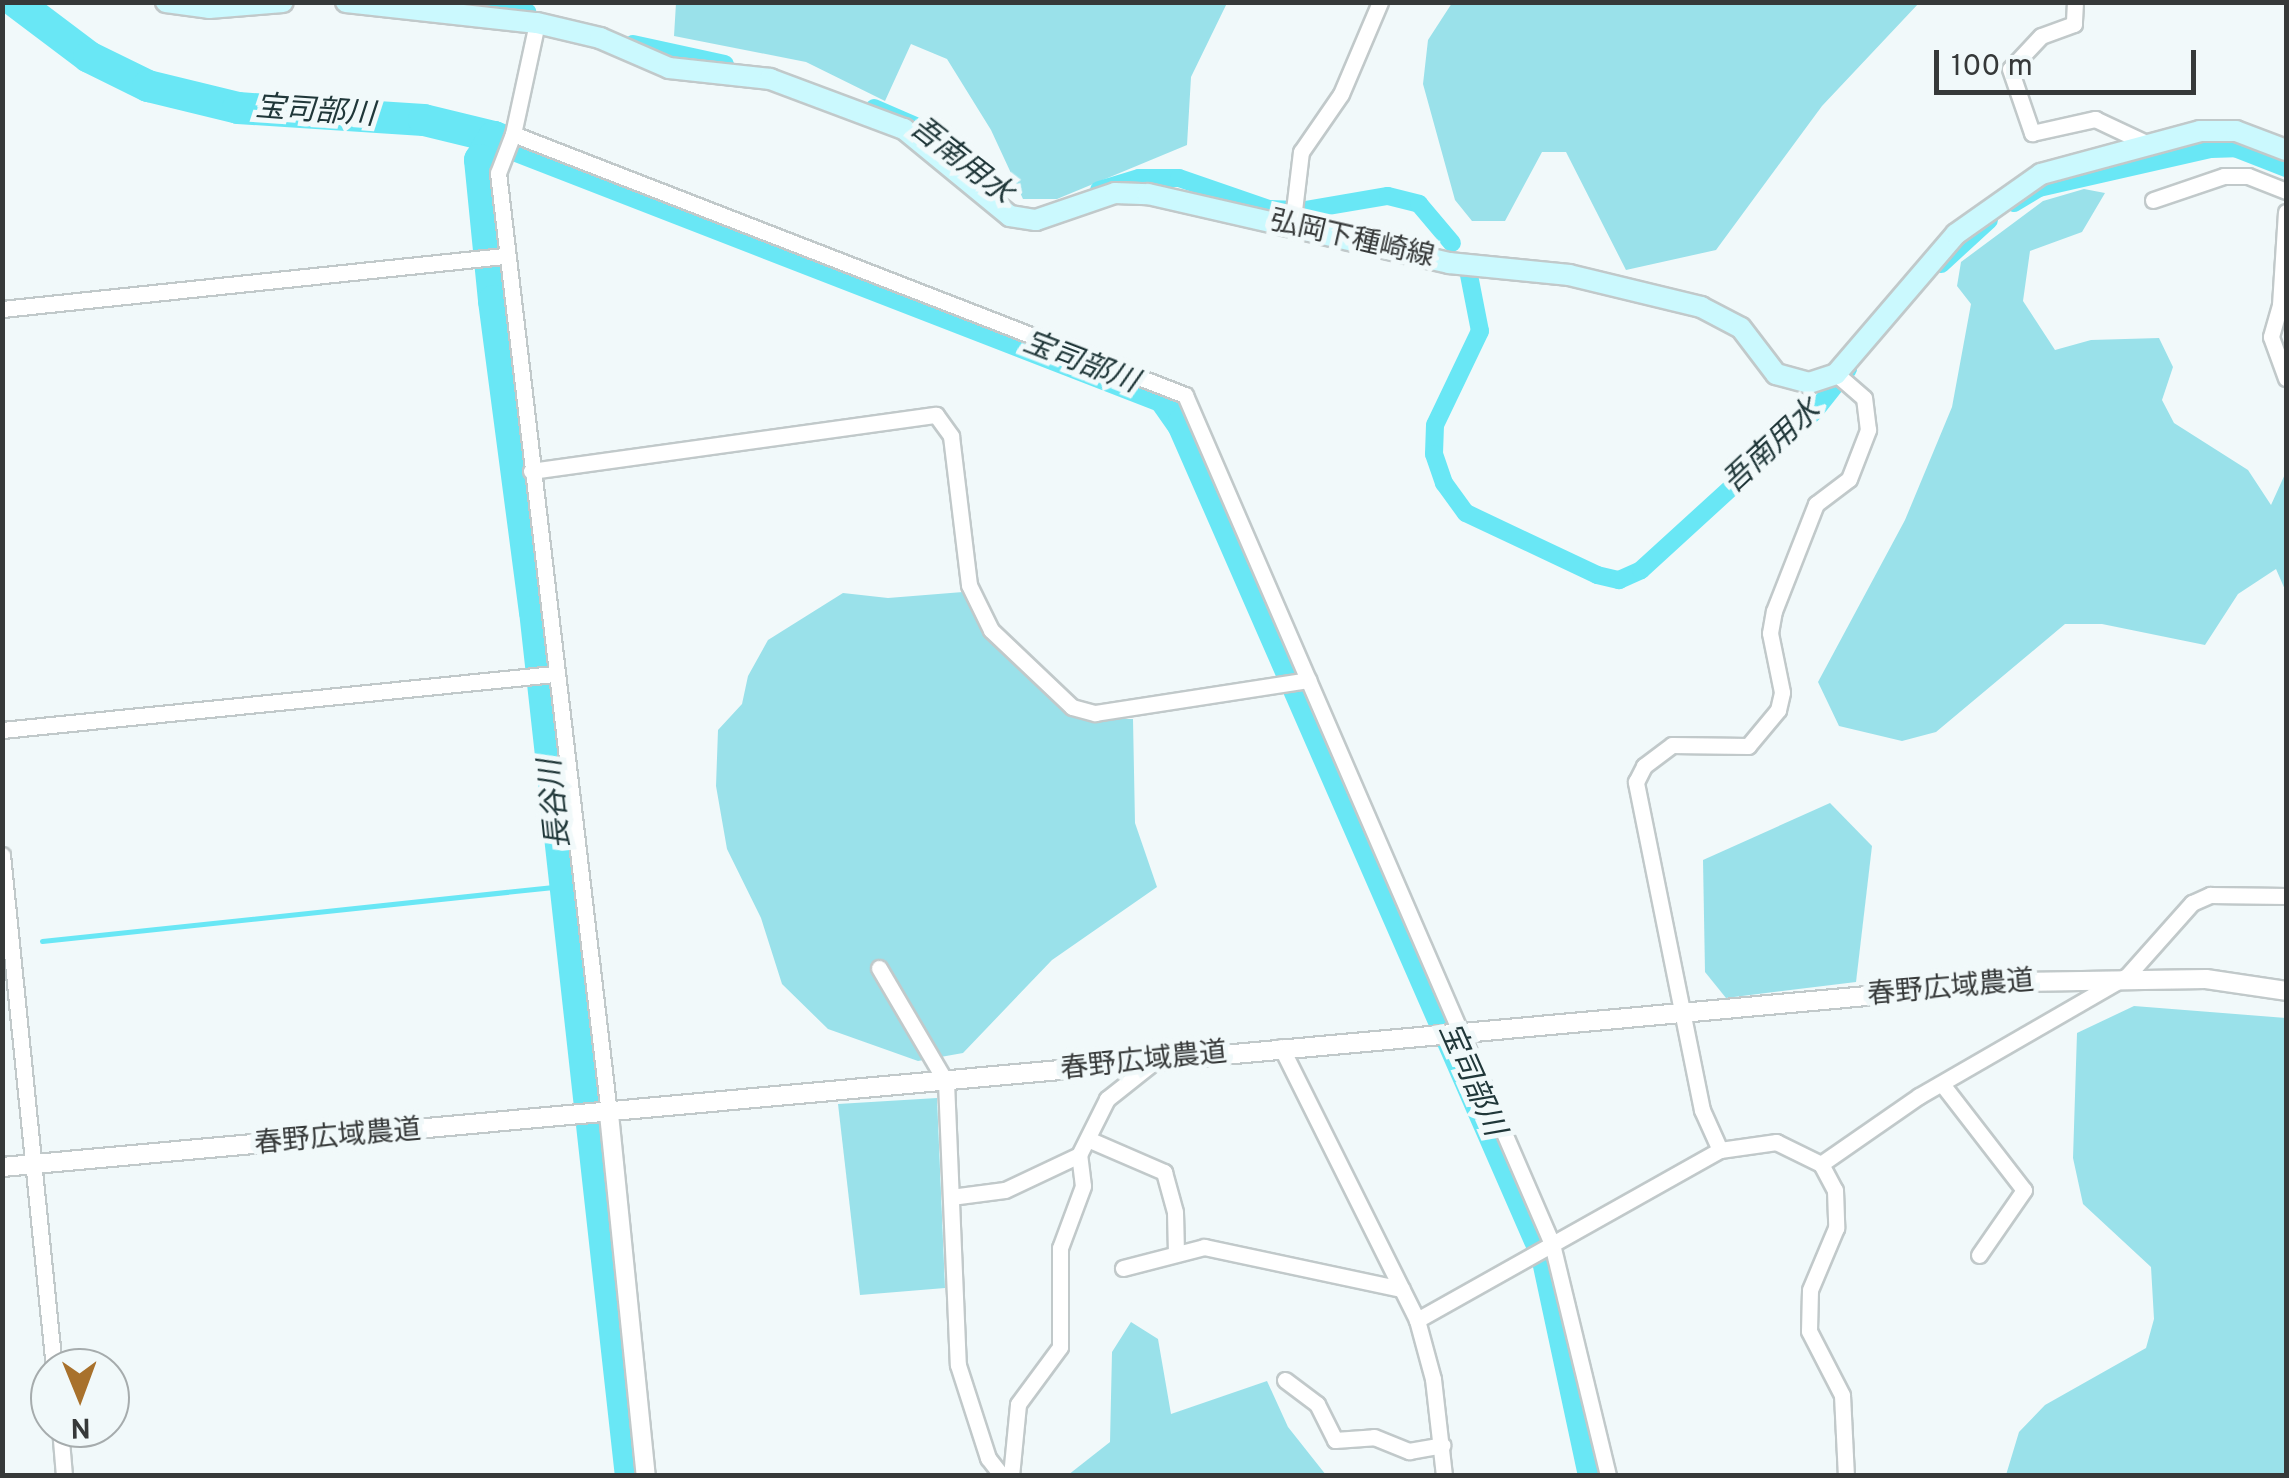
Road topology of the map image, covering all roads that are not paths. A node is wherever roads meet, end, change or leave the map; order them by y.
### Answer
1 (166, 2) edge
2 (282, 2) edge
3 (346, 2) edge
4 (1380, 2) edge
5 (2075, 2) edge
6 (537, 23) junction
7 (512, 137) junction
8 (2146, 142) junction
9 (2286, 150) edge
10 (2286, 191) edge
11 (2154, 200) dead end
12 (2286, 212) edge
13 (1294, 215) junction
14 (502, 256) junction
15 (2, 309) edge
16 (2286, 378) edge
17 (1844, 380) junction
18 (530, 471) junction
19 (554, 674) junction
20 (1308, 680) junction
21 (2, 730) edge
22 (2, 855) edge
23 (2286, 896) edge
24 (879, 968) dead end
25 (2126, 976) junction
26 (2286, 991) edge
27 (1682, 1015) junction
28 (1459, 1035) junction
29 (1282, 1047) junction
30 (1155, 1060) junction
31 (946, 1082) junction
32 (1942, 1084) junction
33 (609, 1114) junction
34 (1090, 1140) junction
35 (1720, 1150) junction
36 (1079, 1156) junction
37 (35, 1164) junction
38 (1821, 1164) junction
39 (2, 1167) edge
40 (951, 1197) junction
41 (1552, 1244) junction
42 (1176, 1252) junction
43 (1979, 1254) dead end
44 (1123, 1268) dead end
45 (1402, 1289) junction
46 (1417, 1320) junction
47 (52, 1348) edge
48 (1285, 1380) dead end
49 (1442, 1444) junction
50 (62, 1448) edge
51 (64, 1476) edge
52 (646, 1476) edge
53 (1002, 1476) edge
54 (1011, 1476) edge
55 (1444, 1476) edge
56 (1608, 1476) edge
57 (1846, 1476) edge

1 - 2 main road
3 - 6 main road, 弘岡下種崎線
4 - 13 street
5 - 8 street
6 - 7 street
6 - 13 main road, 弘岡下種崎線
7 - 14 street
7 - 20 street
8 - 9 main road
8 - 17 main road
10 - 11 street
12 - 16 street
13 - 17 main road, 弘岡下種崎線
14 - 15 street
14 - 18 street
17 - 27 street
18 - 19 street
18 - 20 street
19 - 21 street
19 - 33 street
20 - 28 street
22 - 37 street
23 - 25 street
24 - 31 street
25 - 26 street, 春野広域農道
25 - 27 street, 春野広域農道
25 - 32 street
27 - 28 street, 春野広域農道
27 - 35 street
28 - 29 street, 春野広域農道
28 - 41 street
29 - 30 street, 春野広域農道
29 - 45 street
30 - 31 street, 春野広域農道
30 - 34 street
31 - 33 street, 春野広域農道
31 - 40 street
32 - 38 street
32 - 43 street
33 - 37 street, 春野広域農道
33 - 52 street
34 - 36 street
34 - 42 street
35 - 38 street
35 - 41 street
36 - 40 street
36 - 54 street
37 - 39 street, 春野広域農道
37 - 47 street
38 - 57 street
40 - 53 street
41 - 46 street
41 - 56 street
42 - 44 street
42 - 45 street
45 - 46 street
46 - 49 street
48 - 49 street
49 - 55 street
50 - 51 street

